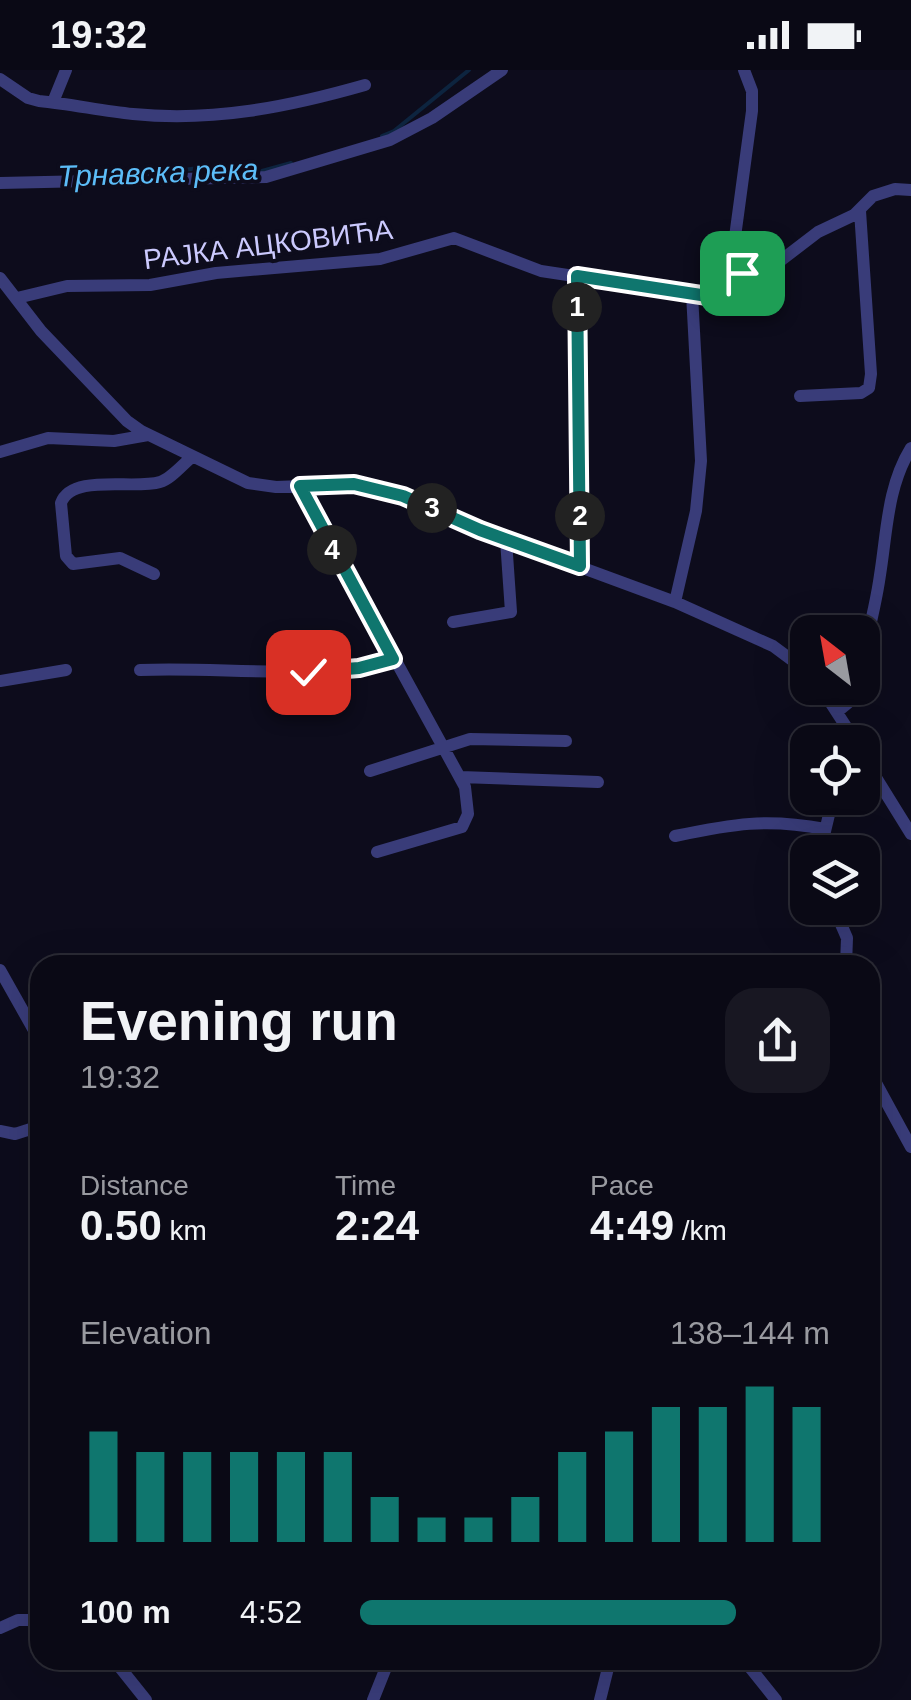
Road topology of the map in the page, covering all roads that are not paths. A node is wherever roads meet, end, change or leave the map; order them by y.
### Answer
1 (66, 70) edge
2 (502, 70) edge
3 (744, 70) edge
4 (0, 80) edge
5 (365, 85) dead end
6 (53, 102) junction
7 (0, 183) edge
8 (911, 190) edge
9 (860, 211) junction
10 (577, 276) junction
11 (0, 278) edge
12 (732, 278) junction
13 (692, 294) junction
14 (17, 298) junction
15 (800, 396) dead end
16 (148, 435) junction
17 (911, 448) edge
18 (0, 452) edge
19 (192, 457) junction
20 (300, 486) junction
21 (506, 540) junction
22 (580, 566) junction
23 (154, 574) dead end
24 (675, 602) junction
25 (873, 615) edge
26 (453, 622) dead end
27 (790, 658) edge
28 (393, 659) junction
29 (66, 670) dead end
30 (140, 670) dead end
31 (0, 681) edge
32 (833, 705) edge
33 (847, 705) edge
34 (840, 714) junction
35 (842, 725) edge
36 (846, 725) edge
37 (566, 741) dead end
38 (445, 746) junction
39 (370, 771) dead end
40 (462, 777) junction
41 (598, 782) dead end
42 (880, 783) edge
43 (829, 815) edge
44 (825, 829) junction
45 (911, 834) edge
46 (824, 835) edge
47 (676, 836) dead end
48 (378, 852) dead end
49 (841, 925) edge
50 (846, 955) edge
51 (0, 970) edge
52 (30, 1023) edge
53 (880, 1090) edge
54 (30, 1129) edge
55 (0, 1131) edge
56 (911, 1147) edge
57 (30, 1620) edge
58 (0, 1628) edge
59 (122, 1670) edge
60 (385, 1670) edge
61 (608, 1670) edge
62 (752, 1670) edge
63 (146, 1700) edge
64 (373, 1700) edge
65 (600, 1700) edge
66 (776, 1700) edge

1 - 6 street
2 - 7 street
3 - 12 street
4 - 6 street
5 - 6 street
8 - 9 street
9 - 12 street
9 - 15 street
10 - 13 street, РАЈКА АЦКОВИЋА
10 - 14 street, РАЈКА АЦКОВИЋА
10 - 22 street
11 - 14 street
12 - 13 street
13 - 24 street
14 - 16 street
16 - 18 street
16 - 19 street
17 - 25 street
19 - 20 street
19 - 23 street
20 - 21 street
20 - 28 street
21 - 22 street
21 - 26 street
22 - 24 street
24 - 27 street
28 - 30 street
28 - 38 street
29 - 31 street
32 - 34 street
33 - 34 street
34 - 35 street
34 - 36 street
37 - 38 street
38 - 39 street
38 - 40 street
40 - 41 street
40 - 48 street
42 - 45 street
43 - 44 street
44 - 46 street
44 - 47 street
49 - 50 street
51 - 52 street
53 - 56 street
54 - 55 street
57 - 58 street
59 - 63 street
60 - 64 street
61 - 65 street
62 - 66 street

